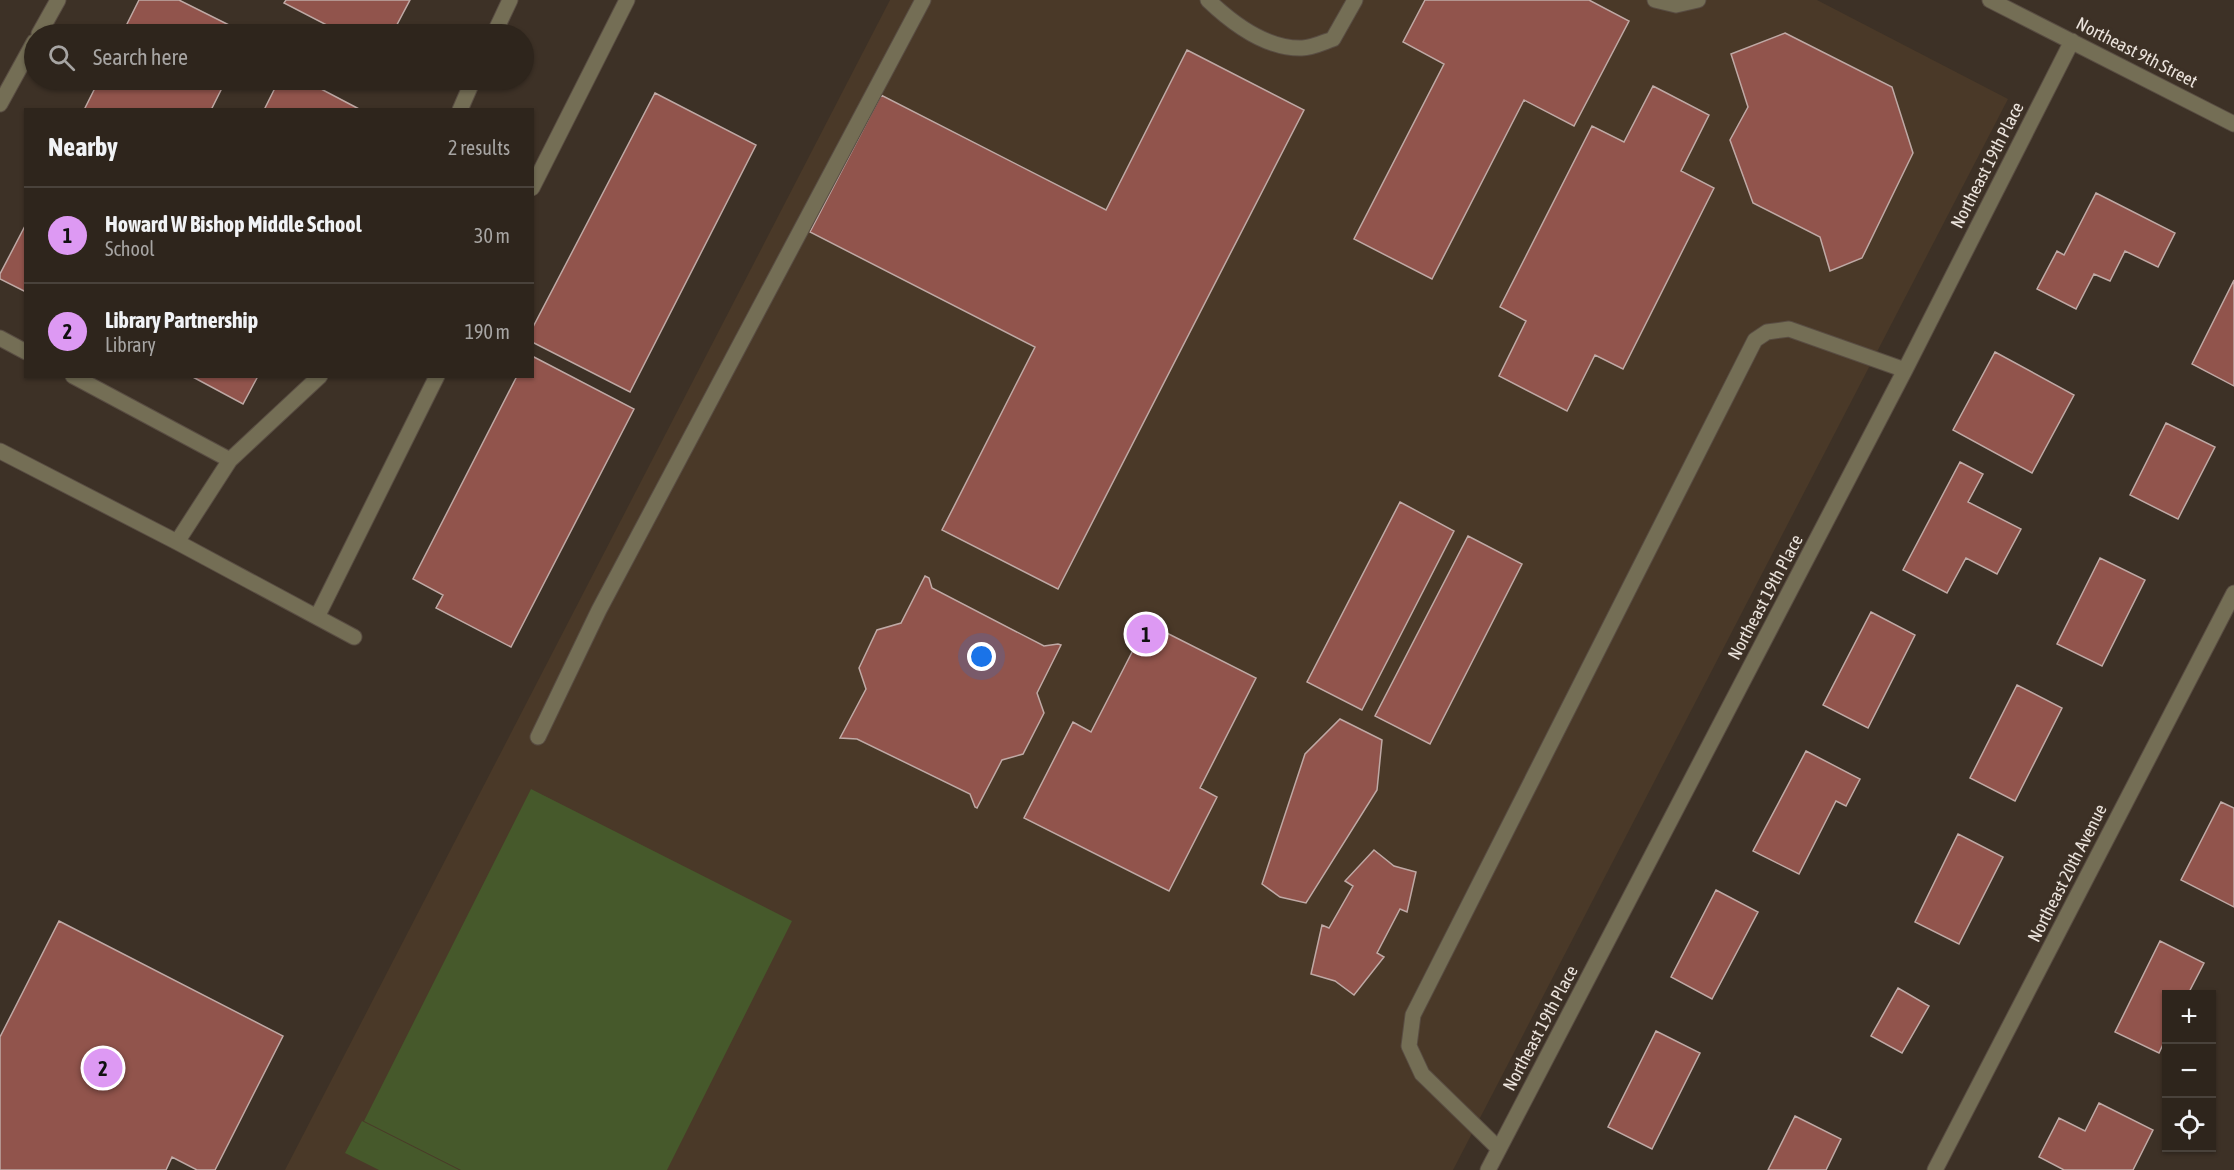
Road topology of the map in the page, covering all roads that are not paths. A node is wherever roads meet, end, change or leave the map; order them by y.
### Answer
1 (58, 0) edge
2 (510, 0) edge
3 (627, 0) edge
4 (923, 0) edge
5 (1208, 0) edge
6 (1355, 0) edge
7 (1655, 0) edge
8 (1698, 0) edge
9 (1990, 0) edge
10 (45, 24) edge
11 (499, 24) edge
12 (2072, 41) junction
13 (24, 60) edge
14 (469, 90) edge
15 (0, 104) edge
16 (461, 108) edge
17 (2234, 124) edge
18 (534, 184) edge
19 (0, 338) edge
20 (24, 351) edge
21 (1905, 370) junction
22 (77, 378) edge
23 (318, 378) edge
24 (436, 378) edge
25 (0, 451) edge
26 (230, 460) junction
27 (177, 542) junction
28 (2234, 593) edge
29 (317, 617) junction
30 (354, 637) dead end
31 (538, 737) dead end
32 (1499, 1149) junction
33 (1488, 1170) edge
34 (1935, 1170) edge

1 - 10 street
2 - 11 street
3 - 18 street
4 - 31 street
5 - 6 street
7 - 8 street
9 - 12 street, Northeast 9th Street
12 - 17 street, Northeast 9th Street
12 - 21 street, Northeast 19th Place
13 - 15 street
14 - 16 street
19 - 20 street
21 - 32 street, Northeast 19th Place
21 - 32 street
22 - 26 street
23 - 26 street
24 - 29 street
25 - 27 street
26 - 27 street
27 - 29 street
28 - 34 street, Northeast 20th Avenue
29 - 30 street
32 - 33 street, Northeast 19th Place

